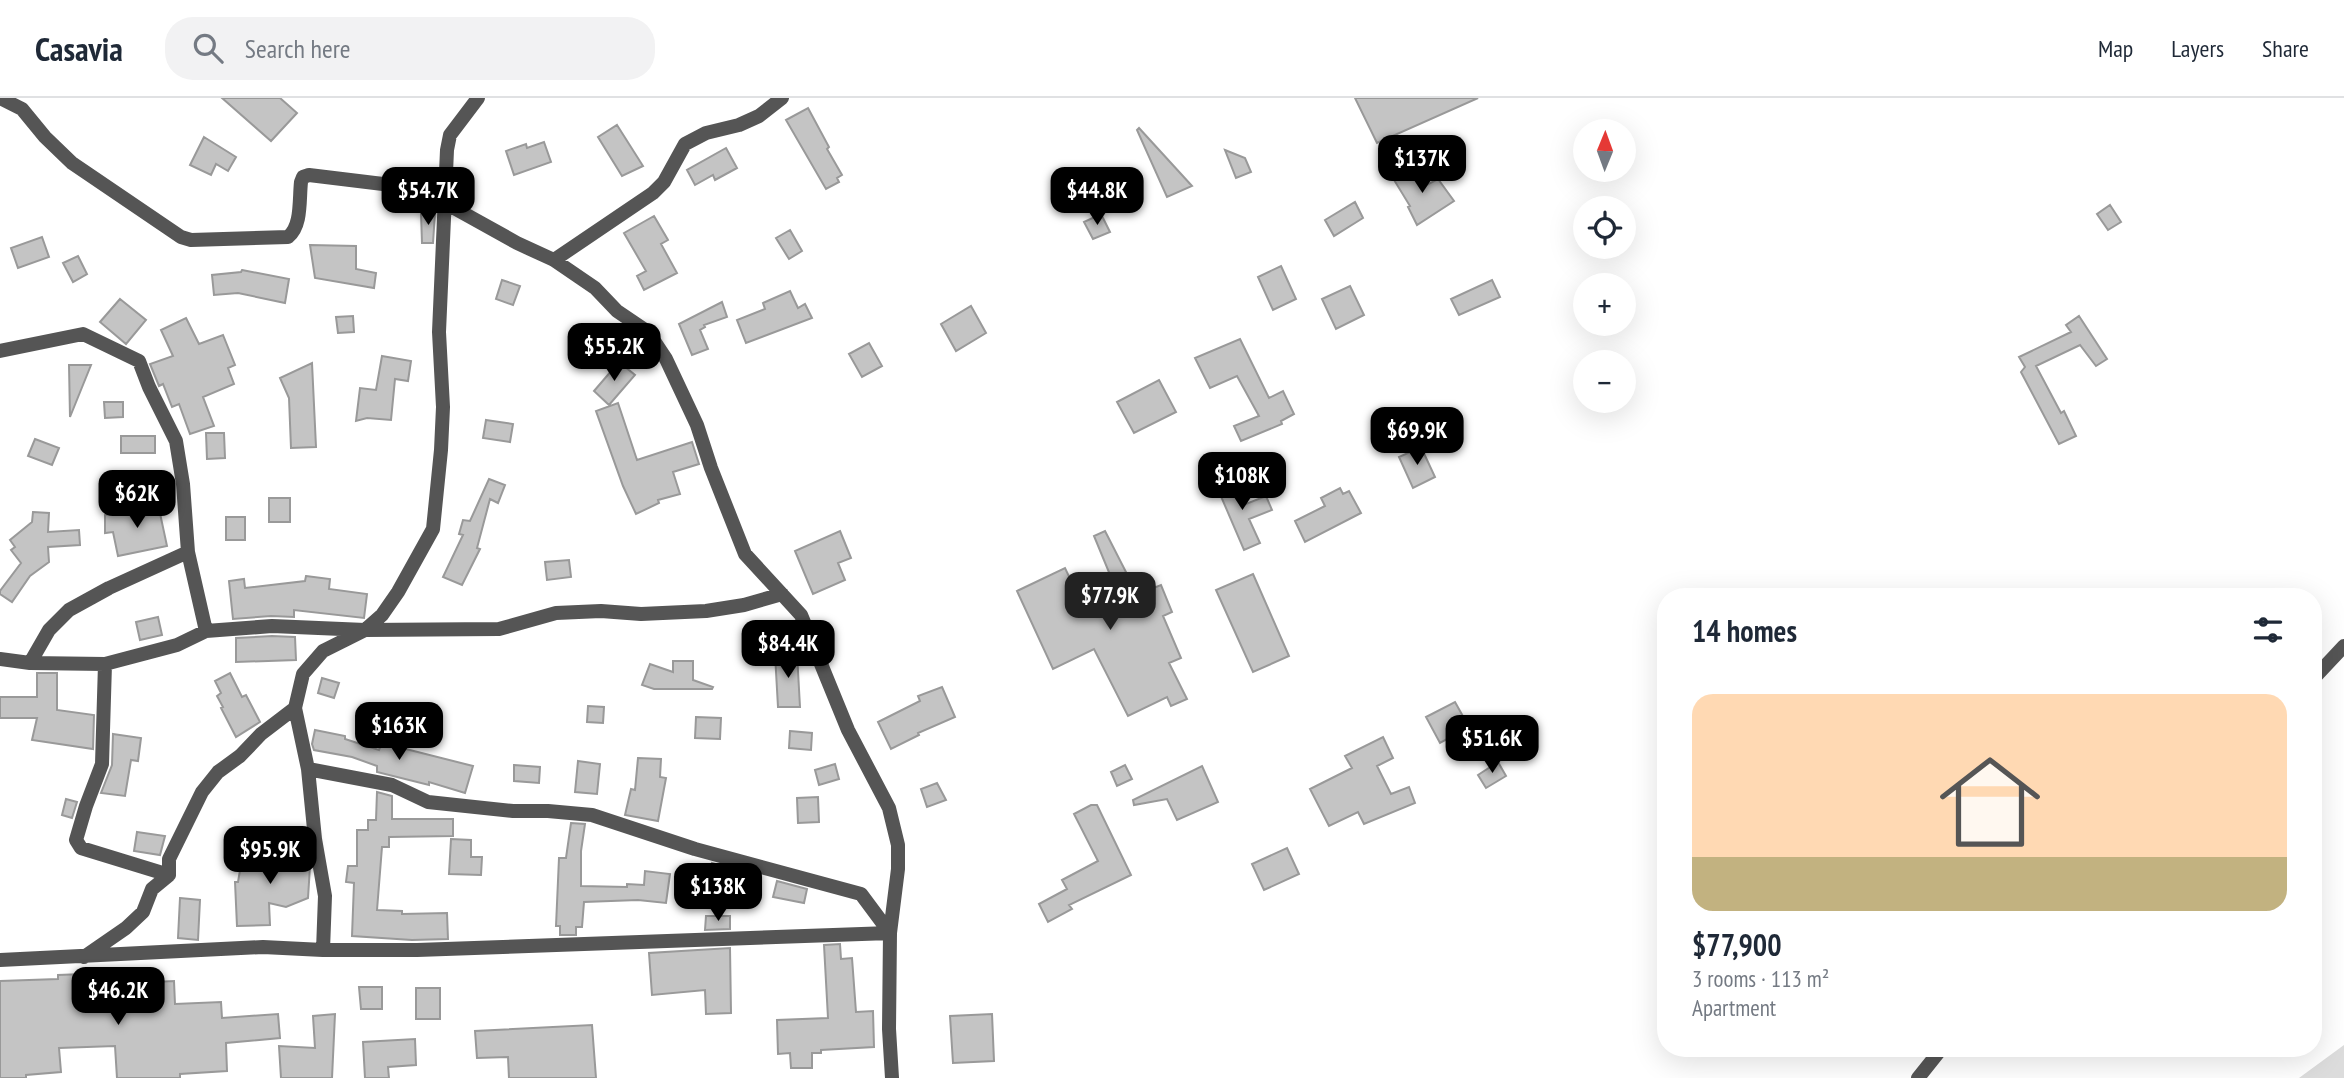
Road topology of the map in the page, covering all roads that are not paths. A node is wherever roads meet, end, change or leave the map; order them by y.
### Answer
1 (0, 98) edge
2 (478, 98) edge
3 (782, 98) edge
4 (446, 202) junction
5 (554, 260) junction
6 (0, 351) edge
7 (188, 552) junction
8 (782, 594) junction
9 (365, 630) junction
10 (206, 631) junction
11 (2344, 646) edge
12 (0, 659) edge
13 (30, 663) junction
14 (105, 664) junction
15 (2322, 669) edge
16 (296, 708) junction
17 (308, 769) junction
18 (169, 875) junction
19 (890, 933) junction
20 (323, 950) junction
21 (84, 957) junction
22 (0, 960) edge
23 (1935, 1057) edge
24 (892, 1078) edge
25 (1918, 1078) edge

1 - 4 street
2 - 4 street
3 - 5 street
4 - 5 street
4 - 9 street
5 - 8 street
6 - 7 street
7 - 10 street
7 - 13 street
8 - 9 street
8 - 19 street
9 - 10 street
9 - 16 street
10 - 14 street
11 - 15 street
12 - 13 street
13 - 14 street
14 - 18 street
16 - 17 street
16 - 18 street
17 - 19 street
17 - 20 street
18 - 21 street
19 - 20 street
19 - 24 street
20 - 21 street
21 - 22 street
23 - 25 street

